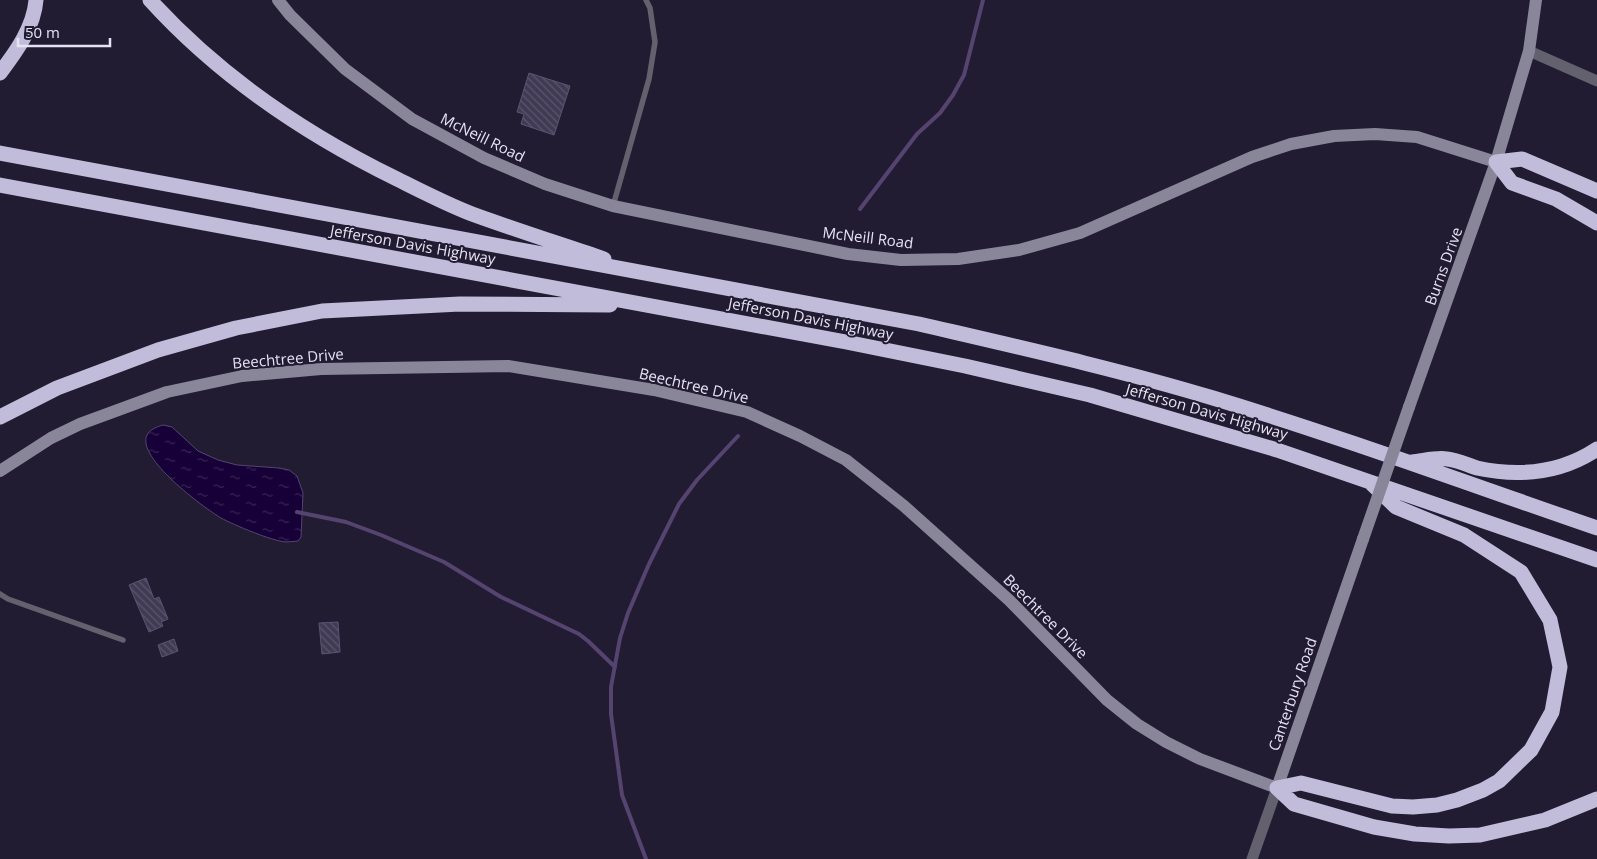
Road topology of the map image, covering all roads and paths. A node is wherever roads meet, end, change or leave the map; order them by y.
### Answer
1 (36, 0) edge
2 (150, 0) edge
3 (278, 0) edge
4 (646, 0) edge
5 (1536, 0) edge
6 (1529, 52) junction
7 (0, 73) edge
8 (1597, 81) edge
9 (0, 154) edge
10 (1496, 162) junction
11 (0, 185) edge
12 (1597, 191) edge
13 (614, 206) junction
14 (1597, 223) edge
15 (648, 275) junction
16 (649, 306) junction
17 (0, 417) edge
18 (1597, 449) edge
19 (1408, 462) junction
20 (0, 471) edge
21 (1368, 480) junction
22 (1597, 528) edge
23 (1363, 539) joint
24 (1597, 560) edge
25 (0, 594) edge
26 (124, 640) dead end
27 (1277, 788) junction
28 (1597, 799) edge
29 (1252, 859) edge

1 - 7 highway
2 - 15 highway
3 - 13 street, McNeill Road
4 - 13 lane
5 - 6 street, Burns Drive
6 - 8 street
6 - 10 street, Burns Drive
9 - 15 highway, Jefferson Davis Highway
10 - 12 highway
10 - 13 street, McNeill Road
10 - 14 highway
10 - 23 street, Burns Drive, bridge
11 - 16 highway, Jefferson Davis Highway
15 - 19 highway, Jefferson Davis Highway
16 - 17 highway
16 - 21 highway, Jefferson Davis Highway
18 - 19 highway
19 - 22 highway, Jefferson Davis Highway
20 - 27 street, Beechtree Drive
21 - 24 highway, Jefferson Davis Highway
21 - 27 highway
23 - 27 street, Canterbury Road
25 - 26 lane
27 - 28 highway
27 - 29 street, Canterbury Road

